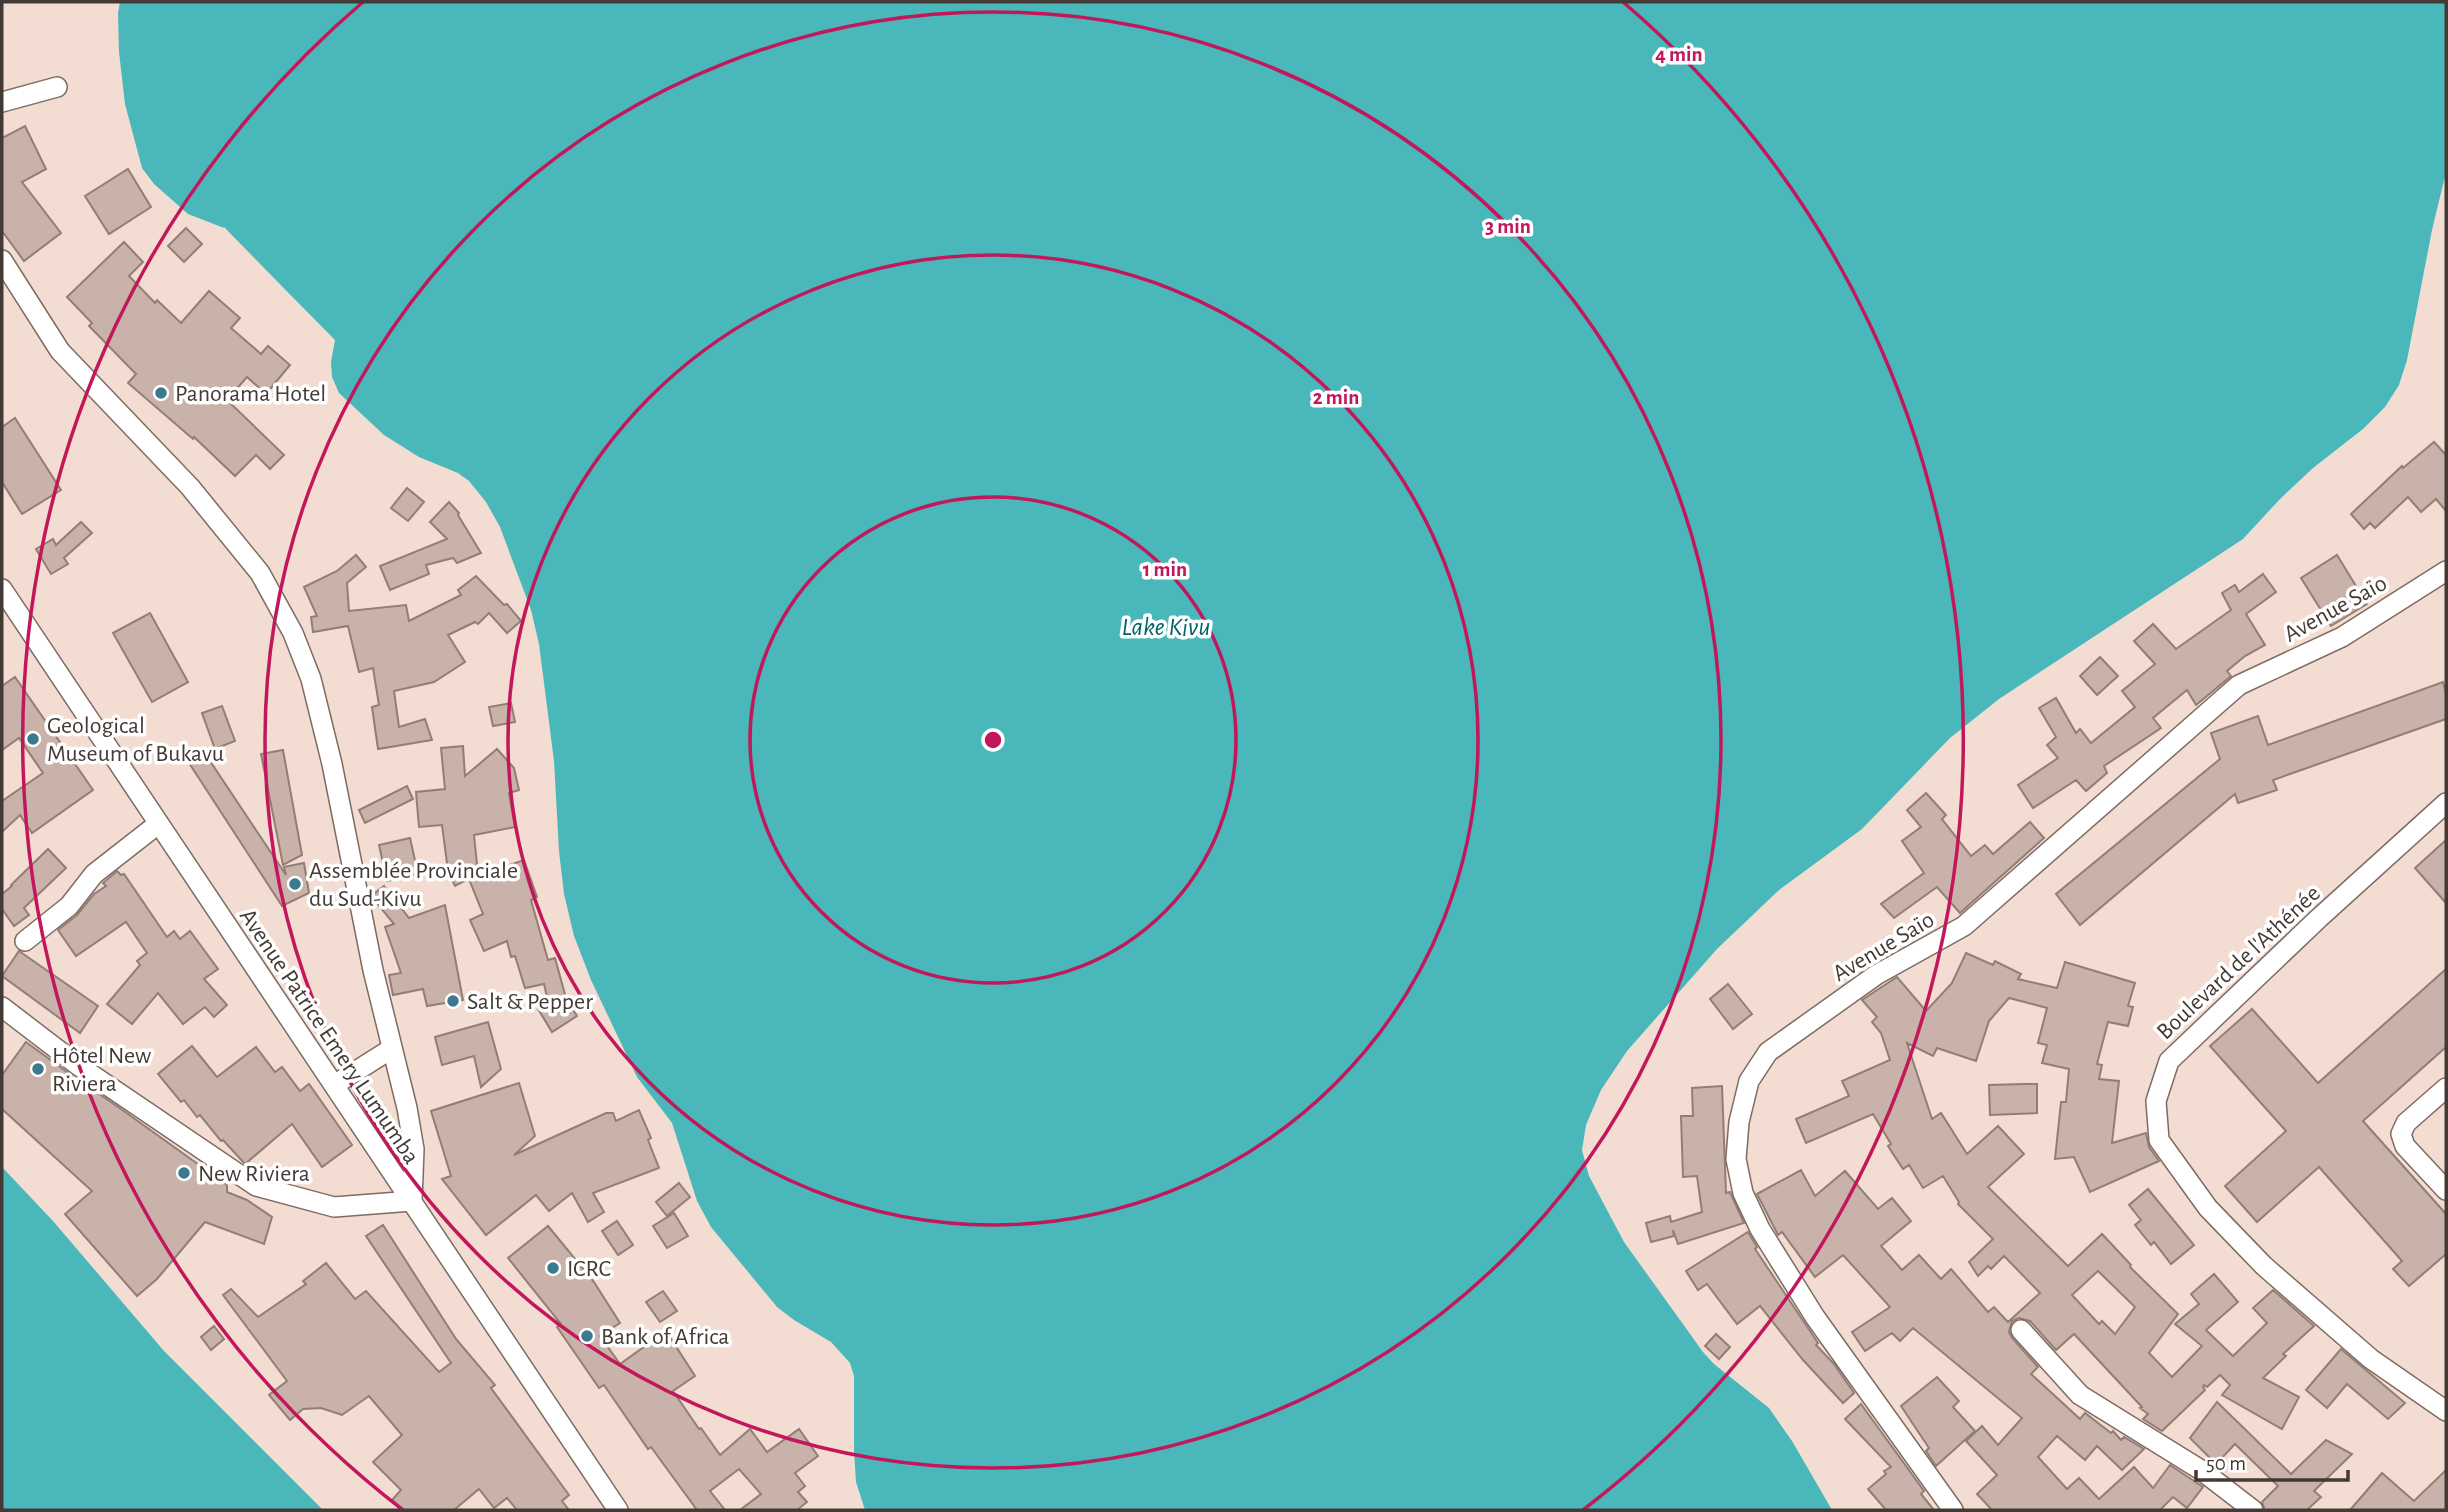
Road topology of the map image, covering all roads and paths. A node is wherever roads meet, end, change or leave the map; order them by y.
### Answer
1 (57, 87) dead end
2 (2, 102) edge
3 (2, 260) edge
4 (2446, 571) edge
5 (2, 589) edge
6 (2446, 803) edge
7 (158, 824) junction
8 (25, 941) dead end
9 (2, 1007) edge
10 (391, 1049) junction
11 (334, 1085) junction
12 (2446, 1088) edge
13 (2446, 1190) edge
14 (412, 1201) junction
15 (2021, 1330) dead end
16 (2446, 1411) edge
17 (618, 1510) edge
18 (1953, 1510) edge
19 (2253, 1510) edge

1 - 2 street
3 - 10 street
4 - 18 street, Avenue Saïo
5 - 7 street, Avenue Patrice Emery Lumumba
6 - 16 street, Boulevard de l'Athénée
7 - 8 street
7 - 11 street, Avenue Patrice Emery Lumumba
9 - 14 street
10 - 11 street
10 - 14 street
11 - 14 street, Avenue Patrice Emery Lumumba
12 - 13 street
14 - 17 street, Avenue Patrice Emery Lumumba
15 - 19 street

